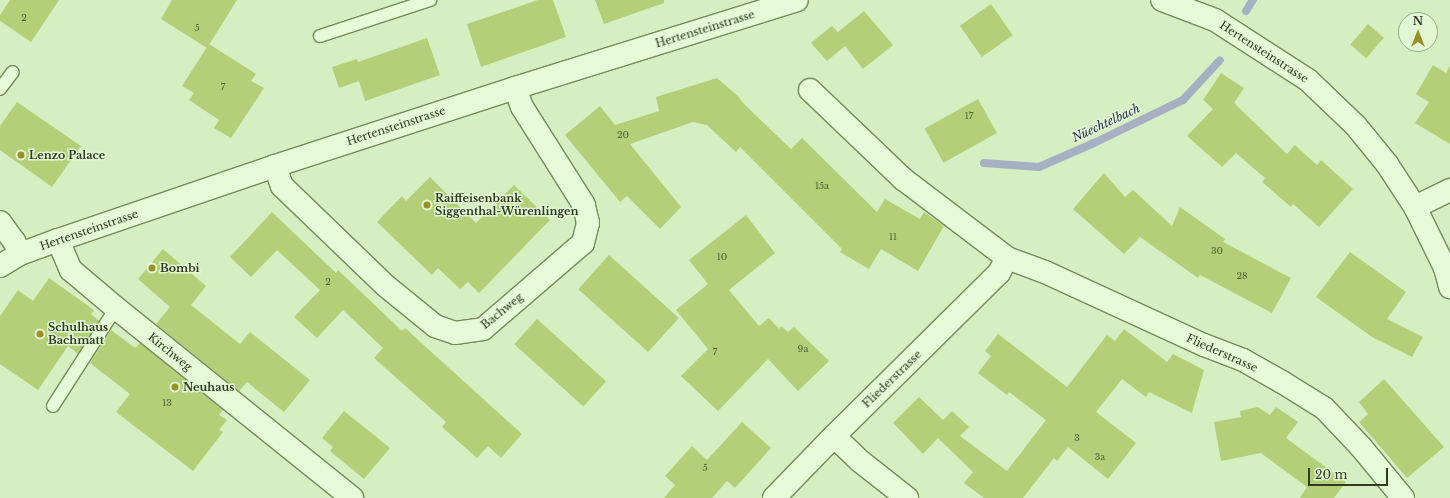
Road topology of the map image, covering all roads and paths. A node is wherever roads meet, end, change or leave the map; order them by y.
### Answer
1 (430, 0) edge
2 (797, 0) edge
3 (1162, 0) edge
4 (320, 36) dead end
5 (13, 72) dead end
6 (515, 88) junction
7 (0, 89) edge
8 (810, 90) dead end
9 (275, 166) junction
10 (1450, 190) edge
11 (1415, 207) junction
12 (0, 222) edge
13 (58, 240) junction
14 (20, 254) junction
15 (1007, 258) junction
16 (0, 266) edge
17 (1450, 287) edge
18 (116, 308) junction
19 (53, 406) dead end
20 (834, 436) junction
21 (352, 498) edge
22 (774, 498) edge
23 (907, 498) edge
24 (1403, 498) edge

1 - 4 lane
2 - 6 street, Hertensteinstrasse
3 - 11 street, Hertensteinstrasse
5 - 7 lane
6 - 9 street, Hertensteinstrasse
6 - 9 street, Bachweg
8 - 15 street, Fliederstrasse
9 - 13 street, Hertensteinstrasse
10 - 11 street
11 - 17 street, Hertensteinstrasse
12 - 14 street
13 - 14 street, Hertensteinstrasse
13 - 18 street, Kirchweg
14 - 16 street, Hertensteinstrasse
15 - 20 street, Fliederstrasse
15 - 24 street, Fliederstrasse
18 - 19 lane
18 - 21 street, Kirchweg
20 - 22 street, Fliederstrasse
20 - 23 street

